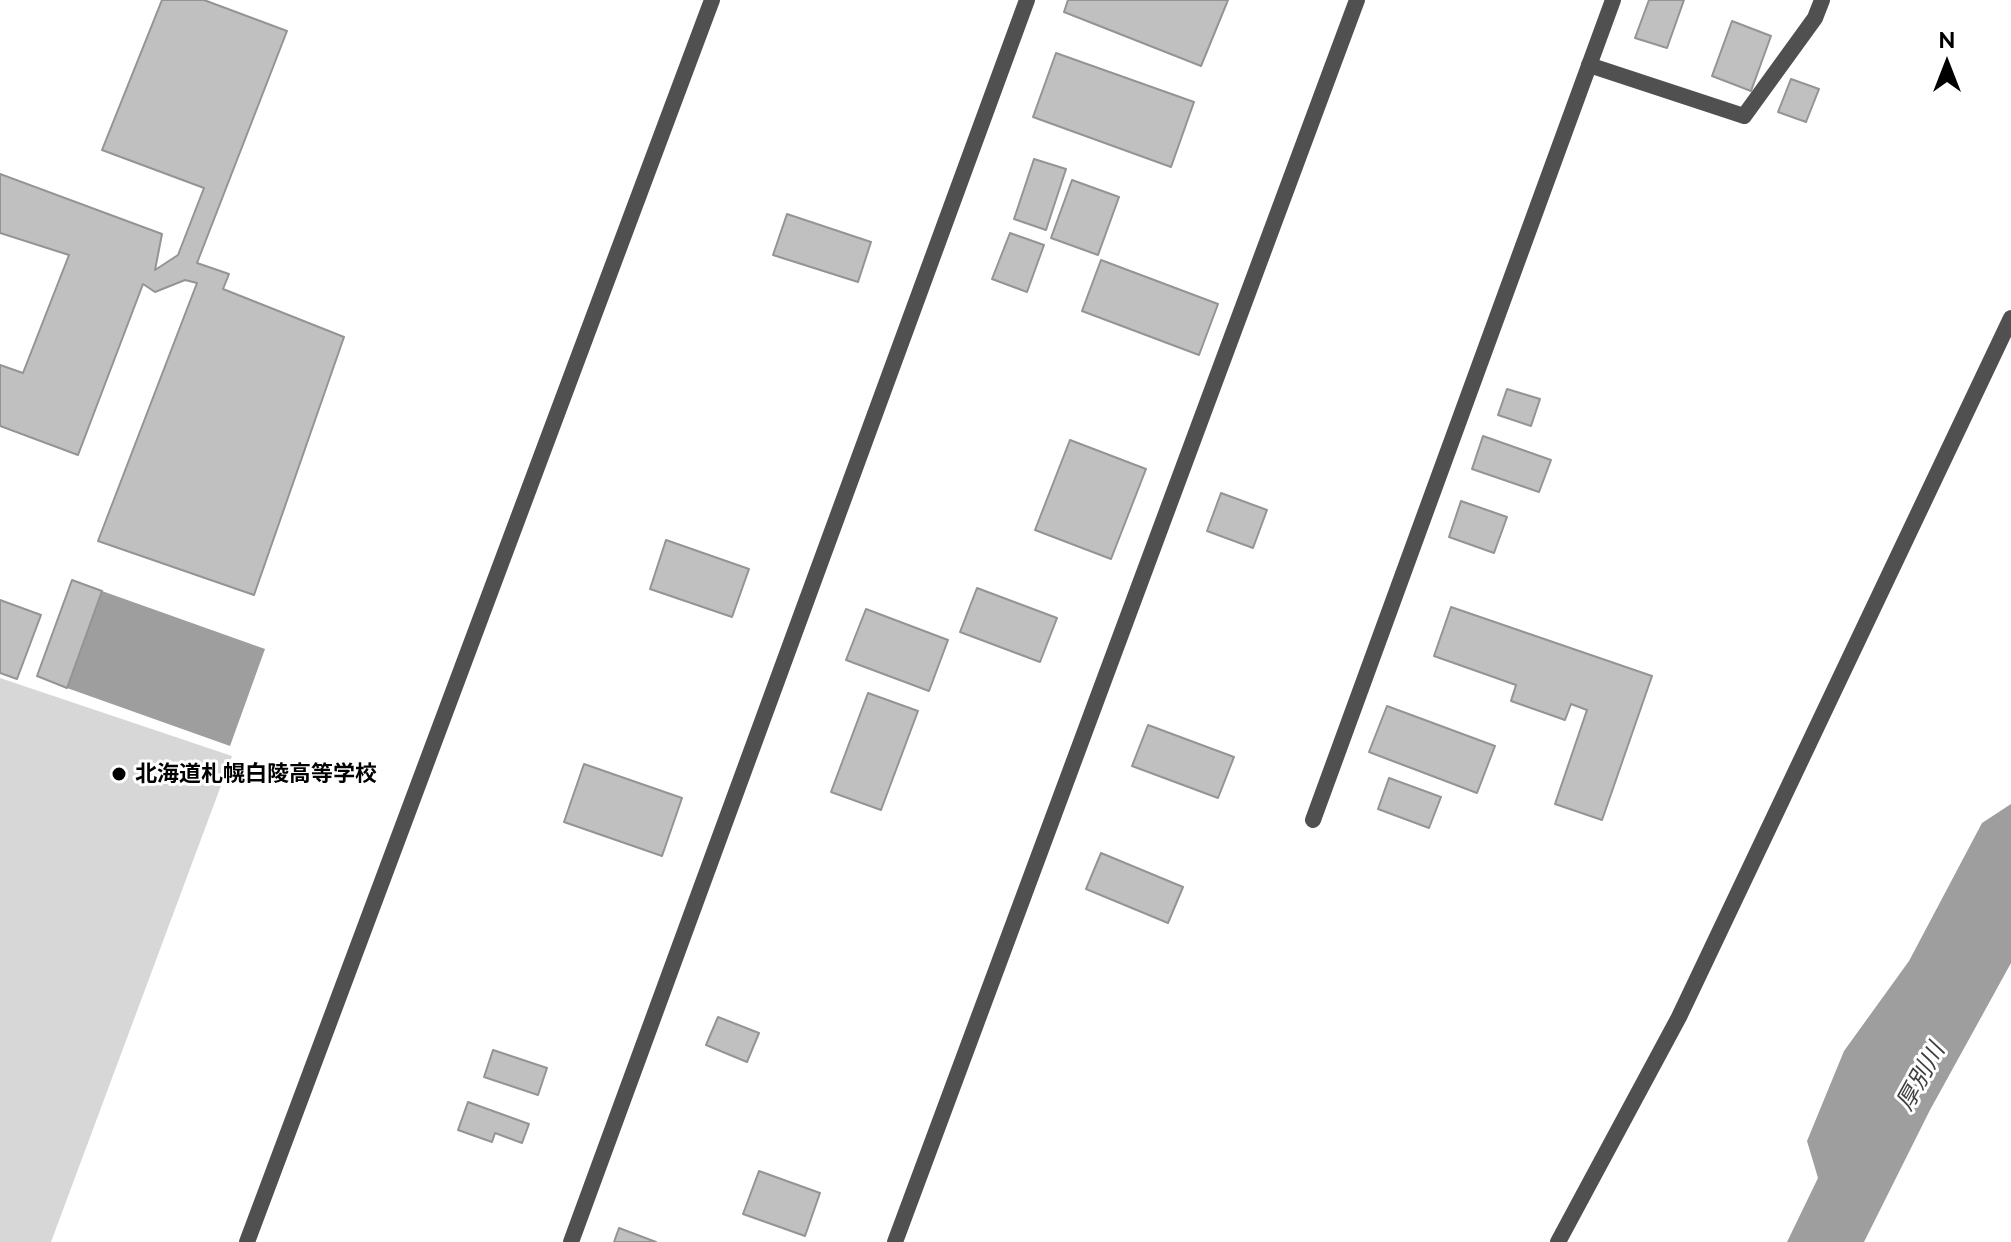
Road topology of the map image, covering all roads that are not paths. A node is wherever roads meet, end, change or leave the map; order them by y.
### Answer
1 (712, 0) edge
2 (1027, 0) edge
3 (1357, 0) edge
4 (1613, 0) edge
5 (1822, 0) edge
6 (1589, 65) junction
7 (2011, 318) edge
8 (1313, 820) dead end
9 (247, 1242) edge
10 (571, 1242) edge
11 (895, 1242) edge
12 (1558, 1242) edge

1 - 9 street
2 - 10 street
3 - 11 street
4 - 6 street
5 - 6 street
6 - 8 street
7 - 12 street

